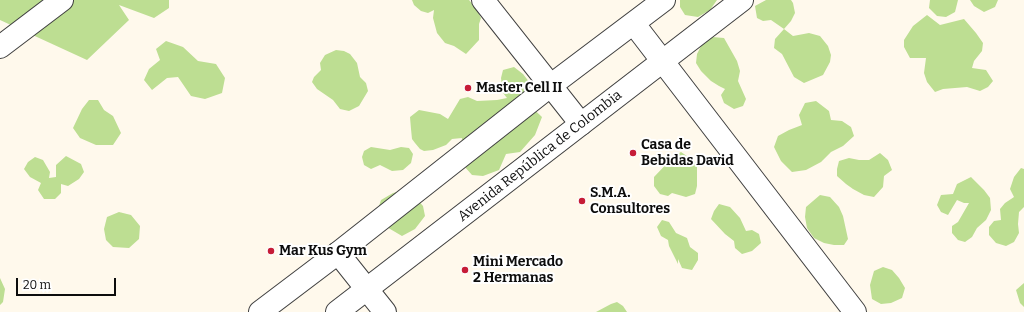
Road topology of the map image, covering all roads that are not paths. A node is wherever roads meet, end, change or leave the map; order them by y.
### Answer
1 (62, 0) edge
2 (483, 0) edge
3 (664, 0) edge
4 (742, 0) edge
5 (634, 24) junction
6 (0, 47) edge
7 (663, 61) junction
8 (550, 86) junction
9 (581, 124) junction
10 (338, 253) junction
11 (367, 289) junction
12 (260, 312) edge
13 (337, 312) edge
14 (384, 312) edge
15 (855, 312) edge

1 - 6 street
2 - 8 street
3 - 5 street
4 - 7 street, Avenida República de Colombia
5 - 7 street
5 - 8 street
7 - 9 street, Avenida República de Colombia
7 - 15 street
8 - 9 street
8 - 10 street
9 - 11 street, Avenida República de Colombia
10 - 11 street
10 - 12 street
11 - 13 street, Avenida República de Colombia
11 - 14 street

